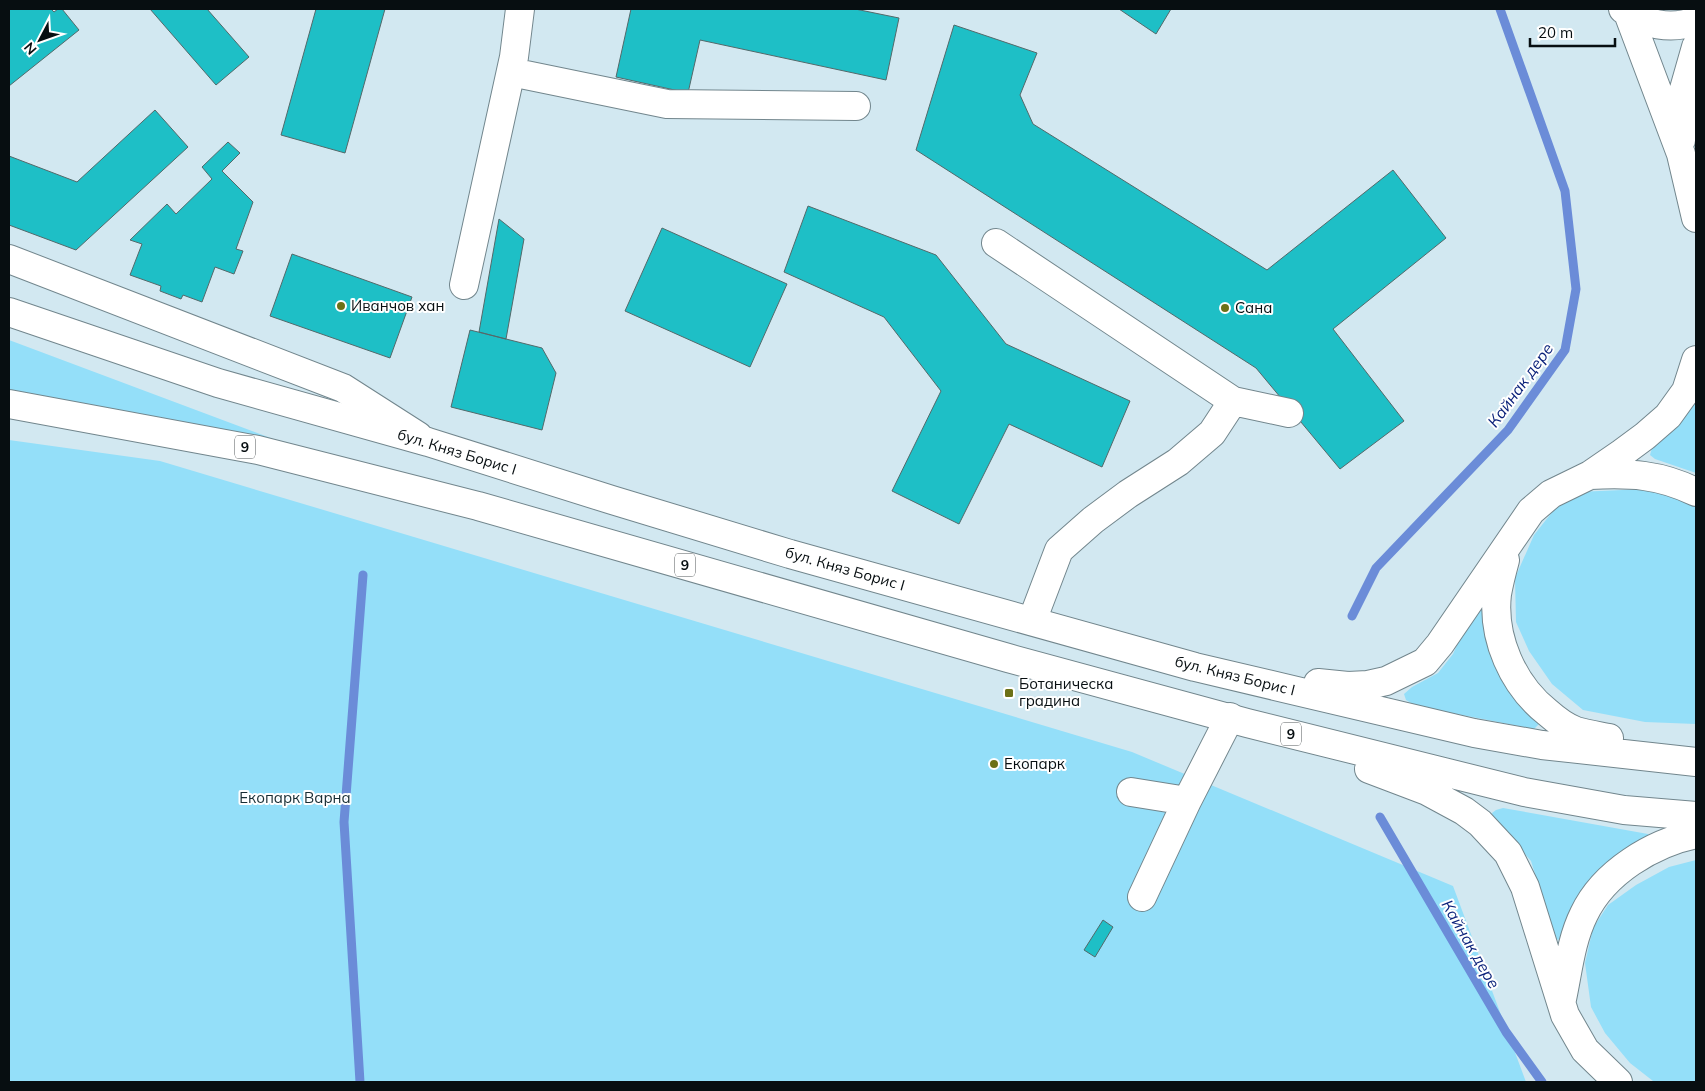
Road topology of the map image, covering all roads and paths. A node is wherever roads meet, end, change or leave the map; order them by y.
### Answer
1 (520, 9) edge
2 (1626, 11) edge
3 (1696, 21) edge
4 (1696, 46) edge
5 (511, 72) junction
6 (856, 106) dead end
7 (1681, 154) junction
8 (1695, 201) edge
9 (996, 243) dead end
10 (9, 259) edge
11 (464, 285) dead end
12 (9, 312) edge
13 (1696, 360) edge
14 (1233, 401) junction
15 (9, 404) edge
16 (1289, 413) dead end
17 (428, 442) junction
18 (1590, 475) junction
19 (1696, 492) edge
20 (1508, 547) junction
21 (1032, 621) junction
22 (1232, 676) junction
23 (1238, 720) junction
24 (1696, 758) edge
25 (1696, 762) edge
26 (1131, 792) dead end
27 (1186, 801) junction
28 (1696, 816) edge
29 (1696, 834) edge
30 (1142, 897) dead end
31 (1561, 1003) junction
32 (1618, 1082) edge

1 - 5 main road
2 - 3 main road
2 - 7 main road
4 - 7 main road
5 - 6 main road
5 - 11 main road
7 - 8 main road
9 - 14 main road
10 - 17 main road
12 - 17 main road, бул. Княз Борис I
13 - 18 main road
14 - 16 main road
14 - 21 main road
15 - 23 main road, 9
17 - 21 main road, бул. Княз Борис I
18 - 19 main road
18 - 20 main road
20 - 22 main road
20 - 24 main road
21 - 22 main road, бул. Княз Борис I
22 - 25 main road, бул. Княз Борис I
23 - 27 main road
23 - 28 main road, 9
23 - 31 main road
26 - 27 main road
27 - 30 main road
29 - 31 main road
31 - 32 main road

